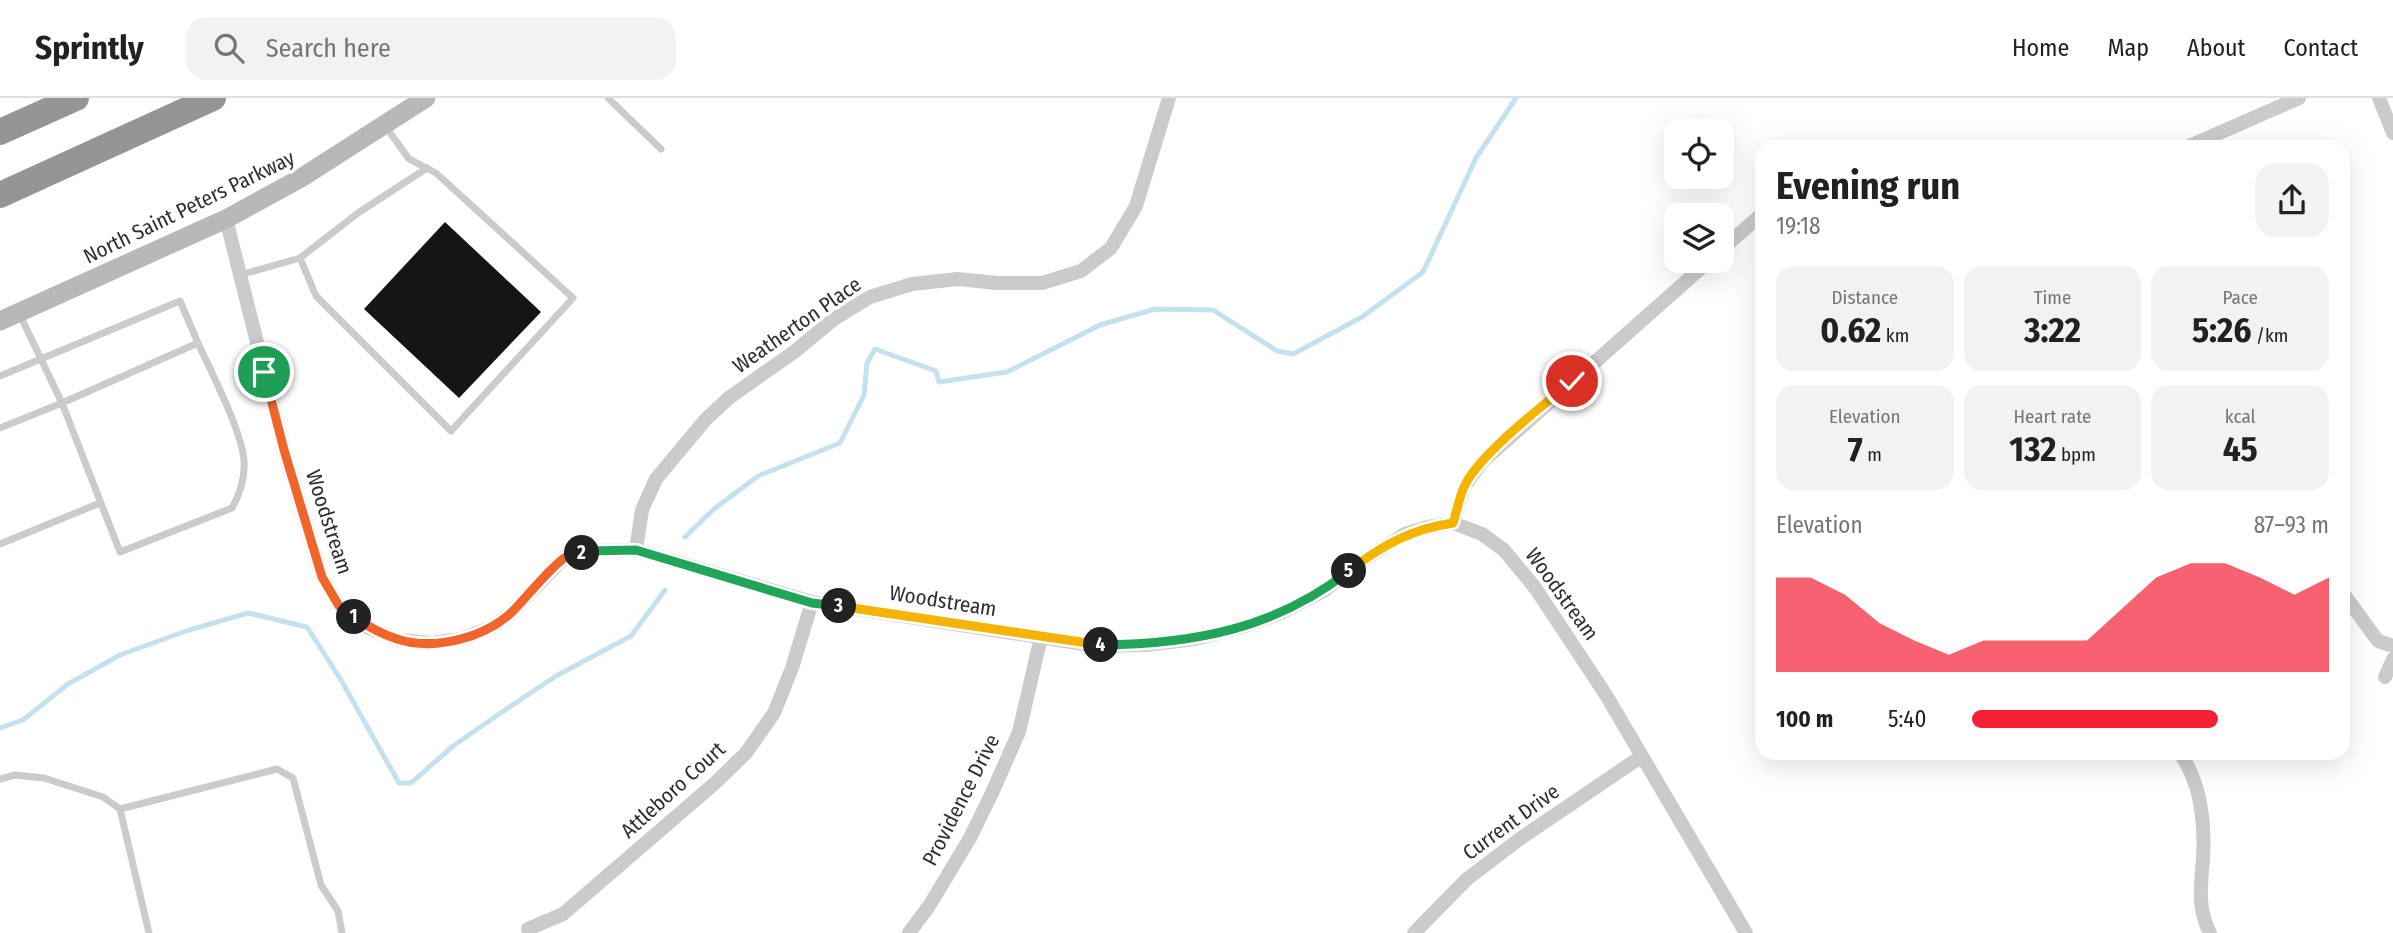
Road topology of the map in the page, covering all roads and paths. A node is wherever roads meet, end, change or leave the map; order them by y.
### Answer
1 (76, 98) edge
2 (213, 98) edge
3 (426, 98) edge
4 (608, 98) edge
5 (1170, 98) edge
6 (2299, 98) edge
7 (2379, 98) edge
8 (385, 125) junction
9 (0, 132) edge
10 (2393, 133) edge
11 (2203, 140) edge
12 (661, 149) dead end
13 (72, 163) junction
14 (427, 168) junction
15 (0, 195) edge
16 (0, 211) edge
17 (226, 219) junction
18 (1755, 220) edge
19 (1734, 238) edge
20 (300, 258) junction
21 (1695, 273) edge
22 (239, 275) junction
23 (19, 313) junction
24 (0, 321) edge
25 (198, 343) junction
26 (41, 358) junction
27 (0, 376) edge
28 (62, 403) junction
29 (0, 428) edge
30 (100, 503) junction
31 (1453, 523) junction
32 (0, 544) edge
33 (636, 550) junction
34 (812, 603) junction
35 (2350, 603) edge
36 (1041, 637) junction
37 (2393, 646) edge
38 (2393, 659) edge
39 (2385, 677) dead end
40 (1642, 756) junction
41 (2183, 760) edge
42 (0, 779) edge
43 (120, 809) junction
44 (528, 929) dead end
45 (149, 933) edge
46 (342, 933) edge
47 (909, 933) edge
48 (1414, 933) edge
49 (1746, 933) edge
50 (2210, 933) edge

1 - 9 highway
2 - 13 highway
3 - 8 main road, North Saint Peters Parkway
4 - 12 lane
5 - 33 street, Weatherton Place
6 - 11 street
7 - 10 street
8 - 14 lane
8 - 17 main road, North Saint Peters Parkway
13 - 15 highway
13 - 16 highway
14 - 20 lane
14 - 20 lane
17 - 22 street, Woodstream
17 - 23 main road, North Saint Peters Parkway
18 - 19 street
20 - 22 lane
21 - 31 street
22 - 33 street, Woodstream
23 - 24 main road, North Saint Peters Parkway
23 - 26 lane
25 - 26 lane
25 - 28 lane
25 - 30 lane
26 - 27 lane
26 - 28 lane
28 - 29 lane
28 - 30 lane
30 - 32 lane
31 - 36 street, Woodstream
31 - 40 street, Woodstream
33 - 34 street, Woodstream
34 - 36 street, Woodstream
34 - 44 street, Attleboro Court
35 - 37 street
36 - 47 street, Providence Drive
38 - 39 street
40 - 48 street, Current Drive
40 - 49 street, Woodstream
41 - 50 street
42 - 43 lane
43 - 45 lane
43 - 46 lane

